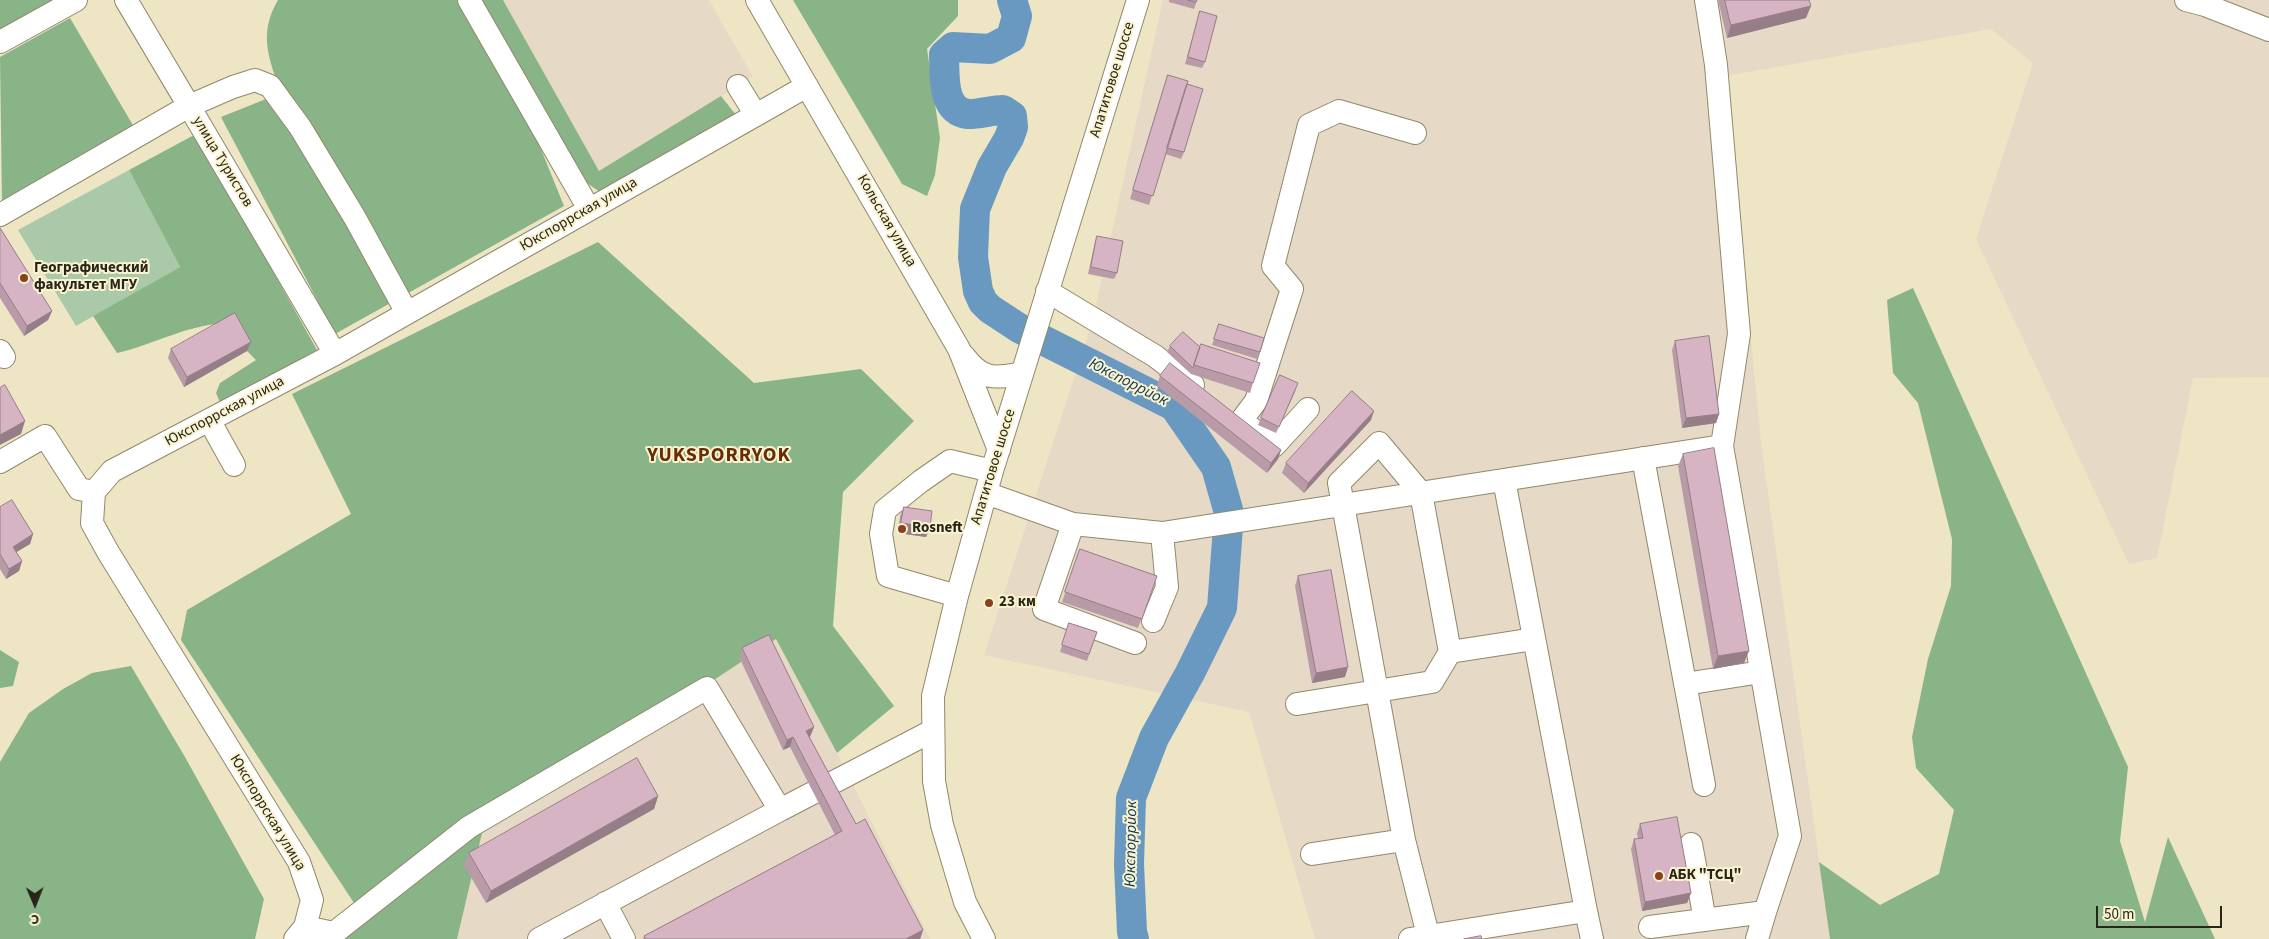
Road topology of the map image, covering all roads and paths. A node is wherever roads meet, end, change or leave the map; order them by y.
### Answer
1 (76, 0) edge
2 (126, 0) edge
3 (469, 0) edge
4 (758, 0) edge
5 (1138, 0) edge
6 (1706, 0) edge
7 (2186, 0) edge
8 (2269, 30) edge
9 (0, 42) edge
10 (738, 86) dead end
11 (807, 86) junction
12 (189, 106) junction
13 (756, 115) junction
14 (1415, 133) dead end
15 (589, 210) junction
16 (0, 215) edge
17 (1047, 291) junction
18 (407, 312) junction
19 (959, 349) junction
20 (335, 354) junction
21 (1025, 365) junction
22 (1225, 409) junction
23 (1308, 409) dead end
24 (209, 420) junction
25 (1722, 446) junction
26 (999, 450) junction
27 (1643, 458) junction
28 (0, 462) edge
29 (234, 465) dead end
30 (992, 471) junction
31 (1504, 480) junction
32 (94, 492) junction
33 (1421, 492) junction
34 (986, 493) junction
35 (1343, 505) junction
36 (1073, 524) junction
37 (1164, 533) junction
38 (957, 596) junction
39 (1153, 621) dead end
40 (1534, 639) junction
41 (1134, 643) dead end
42 (1450, 652) junction
43 (1761, 672) junction
44 (1685, 684) junction
45 (1377, 691) junction
46 (1297, 704) dead end
47 (932, 731) junction
48 (1704, 784) dead end
49 (780, 810) junction
50 (1404, 840) junction
51 (1691, 844) dead end
52 (1312, 854) dead end
53 (605, 903) junction
54 (1586, 911) junction
55 (1765, 912) junction
56 (1705, 920) junction
57 (1650, 927) dead end
58 (300, 933) edge
59 (1492, 933) edge
60 (1422, 938) edge
61 (539, 939) edge
62 (624, 939) edge
63 (984, 939) edge
64 (1592, 939) edge
65 (1757, 939) edge

1 - 9 street
2 - 12 street
3 - 15 street
4 - 11 street, Кольская улица
5 - 17 street, Апатитовое шоссе
6 - 25 street
7 - 8 street
10 - 13 street
11 - 13 street, Юкспоррская улица
11 - 19 street, Кольская улица
12 - 16 street, улица Туристов
12 - 18 street
12 - 20 street, улица Туристов
13 - 15 street, Юкспоррская улица
14 - 22 street
15 - 18 street, Юкспоррская улица
17 - 21 street, Апатитовое шоссе
17 - 22 street
18 - 20 street, Юкспоррская улица
19 - 21 street
19 - 26 street, Кольская улица
20 - 24 street, Юкспоррская улица
21 - 26 street, Апатитовое шоссе
22 - 23 street
24 - 29 street
24 - 32 street, Юкспоррская улица
25 - 27 street
25 - 43 street
26 - 30 street, Апатитовое шоссе
27 - 31 street
27 - 44 street
28 - 32 street
30 - 34 street, Апатитовое шоссе
30 - 38 street
31 - 33 street
31 - 40 street
32 - 58 street, Юкспоррская улица
33 - 35 street
33 - 35 street
33 - 42 street
34 - 36 street
34 - 38 street, Апатитовое шоссе
35 - 37 street
35 - 45 street
36 - 37 street
36 - 41 street
37 - 39 street
38 - 47 street, Апатитовое шоссе
40 - 42 street
40 - 54 street
42 - 45 street
43 - 44 street
43 - 55 street
44 - 48 street
45 - 46 street
45 - 50 street
47 - 49 street
47 - 63 street, Апатитовое шоссе
49 - 53 street
49 - 58 street
50 - 52 street
50 - 60 street
51 - 56 street
53 - 61 street
53 - 62 street
54 - 59 street
54 - 64 street
55 - 56 street
55 - 65 street
56 - 57 street
59 - 60 street

